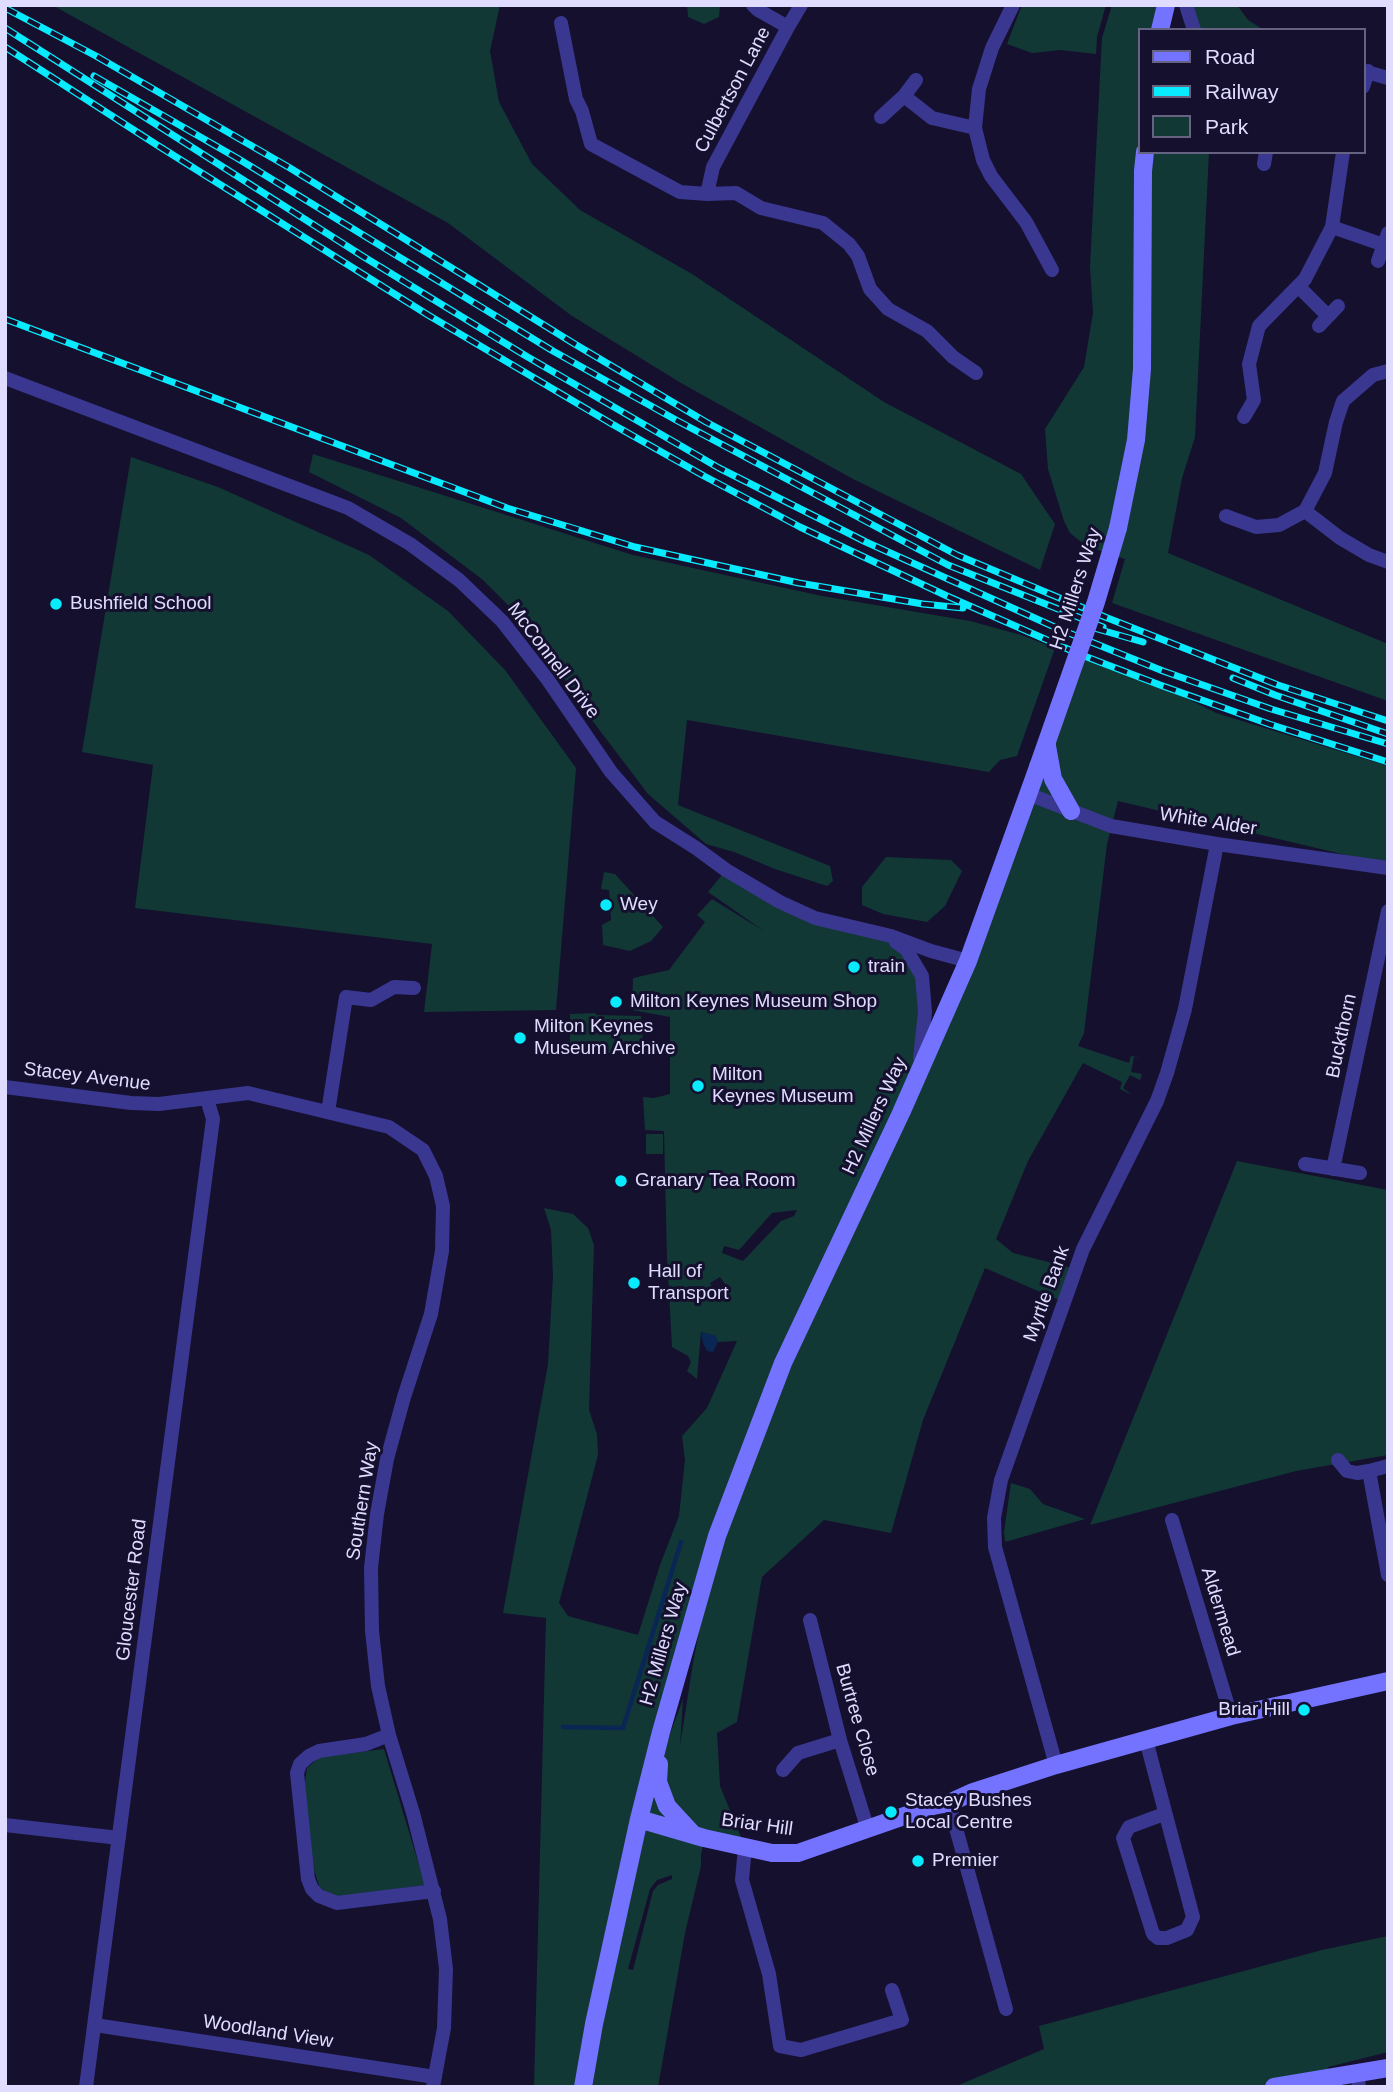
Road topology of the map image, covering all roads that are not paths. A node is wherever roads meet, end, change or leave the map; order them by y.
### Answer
1 (753, 5) edge
2 (801, 5) edge
3 (1013, 5) edge
4 (1156, 5) edge
5 (1166, 5) edge
6 (1186, 5) edge
7 (561, 23) dead end
8 (788, 27) junction
9 (1159, 28) edge
10 (1160, 28) edge
11 (1193, 28) edge
12 (1366, 71) edge
13 (1388, 78) edge
14 (916, 80) dead end
15 (904, 96) junction
16 (881, 117) dead end
17 (975, 128) junction
18 (1145, 154) edge
19 (1338, 154) edge
20 (707, 194) junction
21 (1332, 228) junction
22 (1386, 239) edge
23 (1378, 261) dead end
24 (1052, 271) dead end
25 (1298, 286) junction
26 (1328, 316) dead end
27 (1388, 371) edge
28 (976, 373) dead end
29 (5, 378) edge
30 (1244, 417) dead end
31 (1305, 512) junction
32 (1226, 516) dead end
33 (1388, 562) edge
34 (1047, 742) junction
35 (1028, 794) junction
36 (1071, 811) junction
37 (1217, 844) junction
38 (1388, 868) edge
39 (1388, 911) edge
40 (886, 935) junction
41 (968, 961) junction
42 (414, 988) dead end
43 (918, 1073) junction
44 (5, 1087) edge
45 (207, 1099) junction
46 (328, 1112) junction
47 (1305, 1164) dead end
48 (1333, 1169) junction
49 (1360, 1173) dead end
50 (1338, 1460) dead end
51 (1388, 1466) edge
52 (1369, 1471) junction
53 (1171, 1520) dead end
54 (1388, 1576) edge
55 (810, 1620) dead end
56 (1388, 1681) edge
57 (1231, 1716) junction
58 (661, 1732) junction
59 (389, 1735) junction
60 (841, 1740) junction
61 (1146, 1740) junction
62 (1056, 1765) junction
63 (783, 1770) dead end
64 (949, 1803) junction
65 (1164, 1814) junction
66 (639, 1819) junction
67 (5, 1825) edge
68 (868, 1830) junction
69 (694, 1835) junction
70 (120, 1838) junction
71 (746, 1847) junction
72 (434, 1891) junction
73 (892, 1990) dead end
74 (1006, 2009) dead end
75 (95, 2025) junction
76 (1388, 2068) edge
77 (1358, 2079) edge
78 (434, 2082) edge
79 (86, 2087) edge
80 (583, 2087) edge
81 (1274, 2087) edge

1 - 8 street
2 - 8 street, Culbertson Lane
3 - 17 street
4 - 9 street
5 - 10 street
6 - 11 street
7 - 20 street
8 - 20 street, Culbertson Lane
12 - 13 street
14 - 15 street
15 - 16 street
15 - 17 street
17 - 24 street
18 - 34 street, H2 Millers Way, bridge
19 - 21 street
20 - 28 street
21 - 22 street
21 - 25 street
22 - 23 street
25 - 26 street
25 - 30 street
27 - 31 street
29 - 40 street, McConnell Drive
31 - 32 street
31 - 33 street
34 - 35 street, H2 Millers Way, bridge
34 - 36 street
35 - 36 street, White Alder
35 - 41 street, H2 Millers Way
36 - 37 street, White Alder
37 - 38 street, White Alder
37 - 62 street, Myrtle Bank
39 - 48 street, Buckthorn
40 - 41 street, McConnell Drive
40 - 43 street
41 - 43 street, H2 Millers Way
42 - 46 street
43 - 58 street, H2 Millers Way
44 - 45 street, Stacey Avenue
45 - 46 street, Southern Way
45 - 70 street, Gloucester Road
46 - 59 street, Southern Way
47 - 48 street
48 - 49 street
50 - 52 street
51 - 52 street
52 - 54 street
53 - 57 street, Aldermead
55 - 60 street, Burtree Close
56 - 57 street, Briar Hill
57 - 61 street, Briar Hill
58 - 66 street, H2 Millers Way
58 - 69 street
59 - 72 street, Southern Way
59 - 72 street
60 - 63 street
60 - 68 street, Burtree Close
61 - 62 street, Briar Hill
61 - 65 street
62 - 64 street, Briar Hill
64 - 68 street, Briar Hill
64 - 74 street
65 - 65 street
66 - 69 street, Briar Hill
66 - 80 street, H2 Millers Way
67 - 70 street
68 - 71 street, Briar Hill
69 - 71 street, Briar Hill
70 - 75 street, Gloucester Road
71 - 73 street
72 - 78 street, Southern Way
75 - 78 street, Woodland View
75 - 79 street, Gloucester Road
76 - 77 street
77 - 81 street

